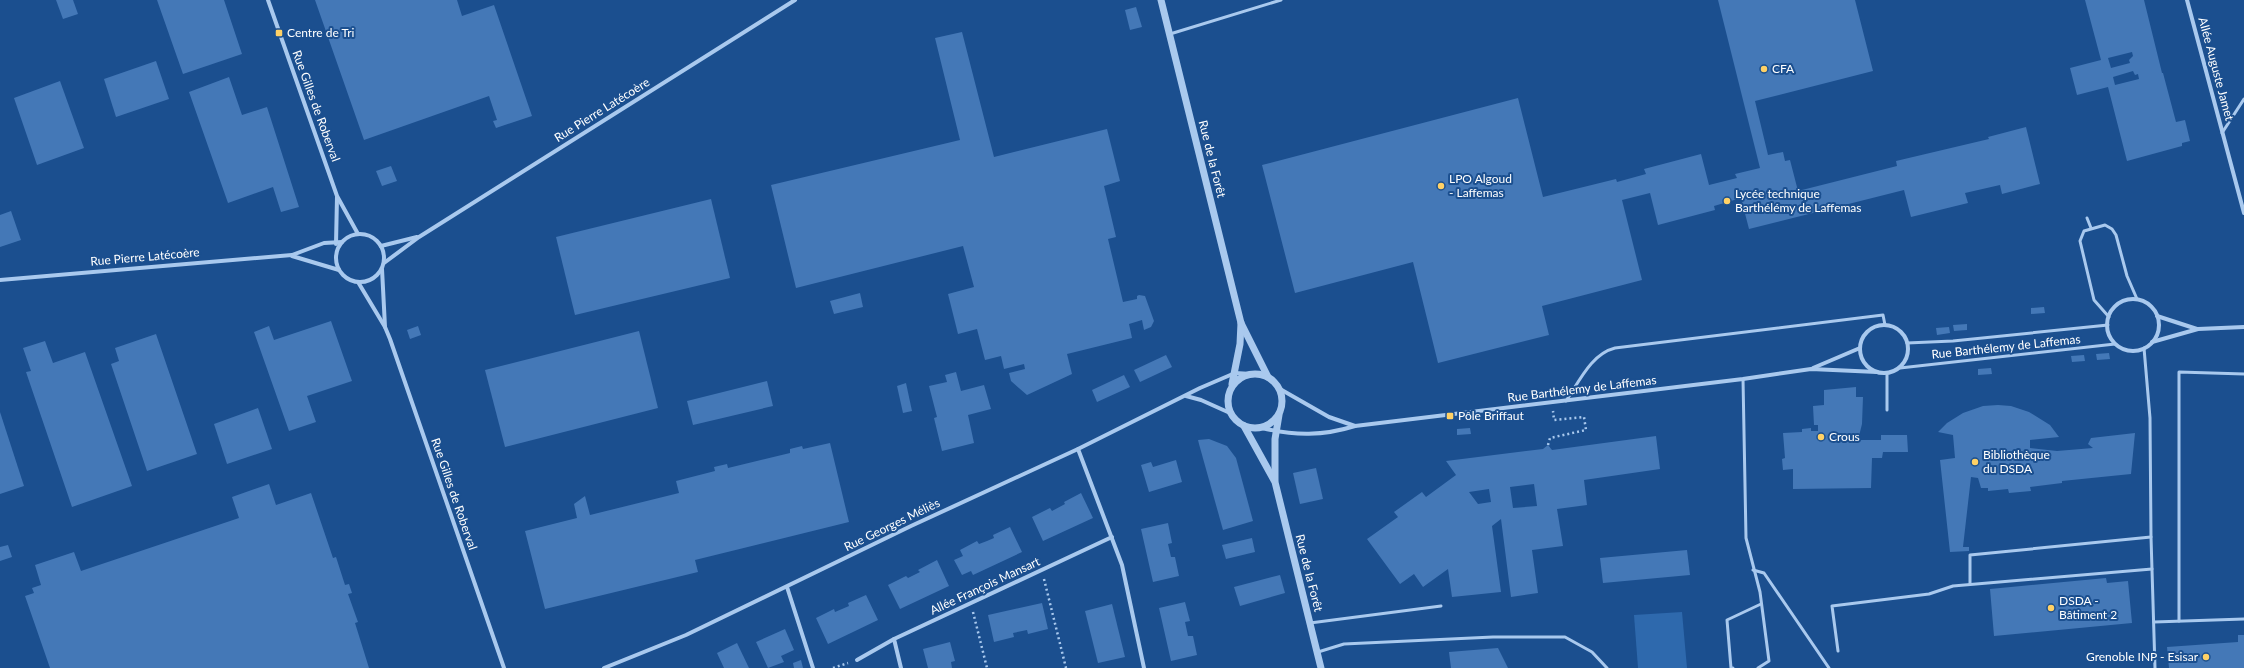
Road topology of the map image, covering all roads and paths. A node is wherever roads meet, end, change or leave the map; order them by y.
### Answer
1 (268, 0) edge
2 (795, 0) edge
3 (1161, 0) edge
4 (1280, 0) edge
5 (2187, 0) edge
6 (1170, 34) junction
7 (2244, 98) edge
8 (2222, 133) junction
9 (337, 196) junction
10 (2244, 213) edge
11 (2087, 218) dead end
12 (2091, 228) junction
13 (358, 234) junction
14 (419, 237) junction
15 (336, 242) junction
16 (342, 242) junction
17 (381, 246) junction
18 (336, 254) junction
19 (292, 255) junction
20 (384, 263) junction
21 (382, 269) junction
22 (340, 270) junction
23 (0, 280) edge
24 (358, 282) junction
25 (2137, 299) junction
26 (2157, 316) junction
27 (2109, 317) junction
28 (1241, 323) junction
29 (1885, 325) junction
30 (2108, 325) junction
31 (385, 327) junction
32 (2244, 327) edge
33 (2198, 329) junction
34 (2152, 342) junction
35 (1907, 343) junction
36 (2116, 344) junction
37 (1860, 348) junction
38 (2144, 348) junction
39 (1900, 368) junction
40 (1811, 369) junction
41 (1877, 372) junction
42 (1235, 373) junction
43 (1887, 373) junction
44 (1252, 374) junction
45 (2244, 374) edge
46 (1268, 377) junction
47 (1743, 379) junction
48 (1231, 387) junction
49 (1280, 389) junction
50 (1186, 396) junction
51 (1566, 401) junction
52 (1553, 403) junction
53 (1887, 410) dead end
54 (1230, 413) junction
55 (1280, 413) junction
56 (1244, 426) junction
57 (1355, 426) junction
58 (1262, 428) junction
59 (1276, 431) junction
60 (1548, 445) dead end
61 (1078, 449) junction
62 (1275, 482) junction
63 (1112, 537) junction
64 (2151, 537) junction
65 (2152, 569) junction
66 (1042, 570) junction
67 (1753, 570) junction
68 (1970, 584) junction
69 (787, 587) junction
70 (971, 603) junction
71 (1762, 604) junction
72 (1440, 606) dead end
73 (2244, 620) edge
74 (2179, 621) junction
75 (2154, 622) junction
76 (1310, 623) junction
77 (894, 639) junction
78 (1838, 651) dead end
79 (1318, 652) junction
80 (857, 660) joint
81 (504, 668) edge
82 (604, 668) edge
83 (813, 668) edge
84 (833, 668) edge
85 (901, 668) edge
86 (986, 668) edge
87 (1066, 668) edge
88 (1144, 668) edge
89 (1322, 668) edge
90 (1607, 668) edge
91 (1733, 668) edge
92 (1758, 668) edge
93 (1830, 668) edge
94 (2155, 668) edge

1 - 9 street, Rue Gilles de Roberval
2 - 14 street, Rue Pierre Latécoère
3 - 6 street, Rue de la Forêt
4 - 6 lane
5 - 8 street, Allée Auguste Jamet
6 - 28 street, Rue de la Forêt
7 - 8 lane
8 - 10 street, Allée Auguste Jamet
9 - 13 street, Rue Gilles de Roberval
9 - 15 street, Rue Gilles de Roberval
11 - 12 lane
12 - 25 lane
12 - 27 lane
13 - 16 street
13 - 17 street
14 - 17 street, Rue Pierre Latécoère
14 - 20 street, Rue Pierre Latécoère
15 - 16 street, Rue Pierre Latécoère
15 - 18 street, Rue Gilles de Roberval
15 - 19 street, Rue Pierre Latécoère
16 - 18 street
17 - 20 street
18 - 22 street
19 - 22 street, Rue Pierre Latécoère
19 - 23 street, Rue Pierre Latécoère
20 - 21 street
21 - 24 street
21 - 31 street, Rue Gilles de Roberval
22 - 24 street
24 - 31 street, Rue Gilles de Roberval
25 - 26 street
25 - 27 street
26 - 33 street
26 - 34 street
27 - 30 street
28 - 42 street, Rue de la Forêt
28 - 46 street, Rue de la Forêt
29 - 35 street
29 - 37 street
29 - 51 lane
30 - 35 lane, Rue Barthélemy de Laffemas
30 - 36 street
31 - 81 street, Rue Gilles de Roberval
32 - 33 street
33 - 34 street
34 - 38 street
35 - 39 street
36 - 38 street
36 - 39 lane, Rue Barthélemy de Laffemas
37 - 40 street, Rue Barthélemy de Laffemas
37 - 41 street
38 - 64 lane
39 - 43 street
40 - 41 street, Rue Barthélemy de Laffemas
40 - 47 street, Rue Barthélemy de Laffemas
41 - 43 street
42 - 44 street, Rue Georges Méliès
42 - 48 street, Rue de la Forêt
42 - 50 street, Rue Georges Méliès
43 - 53 lane
44 - 46 street
44 - 48 street
45 - 74 lane
46 - 49 street
47 - 51 street, Rue Barthélemy de Laffemas
47 - 67 lane
48 - 54 street
49 - 55 street
49 - 57 street
50 - 54 street
50 - 61 street, Rue Georges Méliès
51 - 52 street, Rue Barthélemy de Laffemas
52 - 57 street, Rue Barthélemy de Laffemas
52 - 60 path
54 - 56 street
55 - 58 street
55 - 59 street
56 - 58 street
56 - 62 street
57 - 59 street, Rue Barthélemy de Laffemas
58 - 59 street, Rue Barthélemy de Laffemas
59 - 62 street
61 - 63 street
61 - 69 street, Rue Georges Méliès
62 - 76 street, Rue de la Forêt
63 - 66 street, Allée François Mansart
63 - 88 street
64 - 65 lane
64 - 68 lane
65 - 68 lane
65 - 75 lane
66 - 70 street, Allée François Mansart
66 - 87 path
67 - 71 lane
67 - 93 lane
68 - 78 lane
69 - 82 street, Rue Georges Méliès
69 - 83 street
70 - 77 street, Allée François Mansart
70 - 86 path
71 - 91 lane
71 - 92 lane
72 - 76 lane
73 - 74 lane
74 - 75 lane
75 - 94 lane
76 - 79 street, Rue de la Forêt
77 - 80 street, Allée François Mansart
77 - 85 street
79 - 89 street, Rue de la Forêt
79 - 90 lane
80 - 84 path

